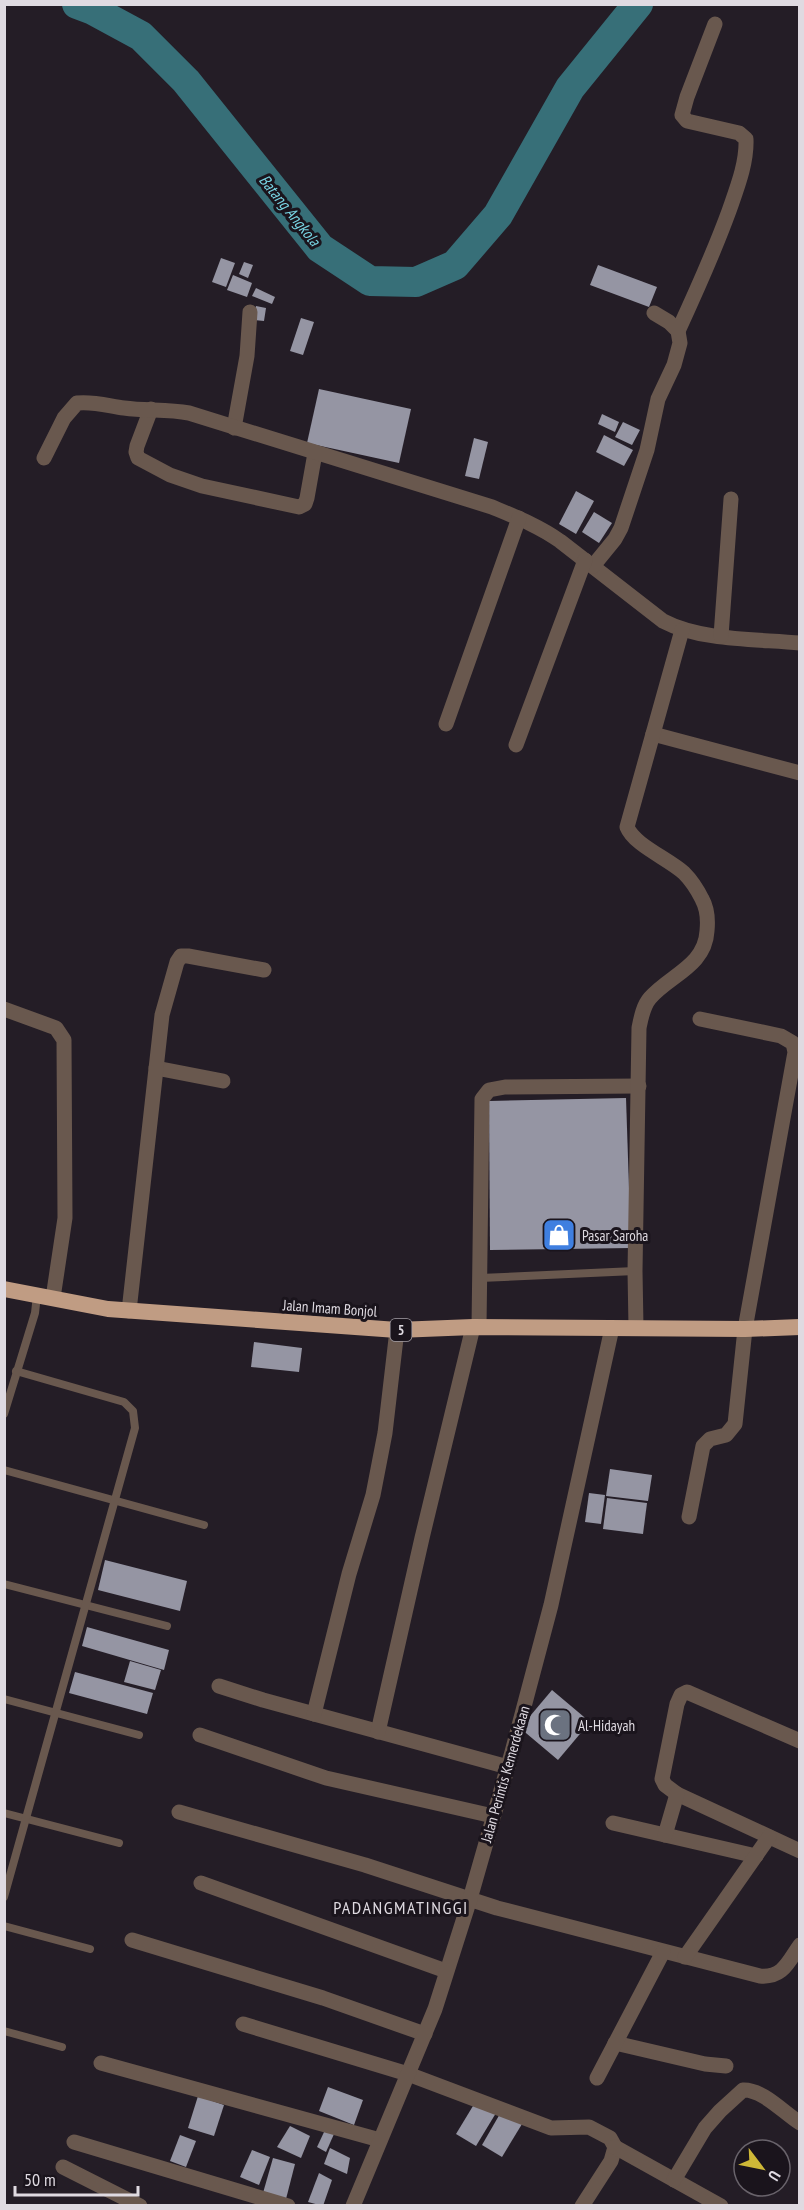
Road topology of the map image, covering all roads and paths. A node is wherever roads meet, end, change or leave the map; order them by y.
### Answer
1 (715, 24) dead end
2 (250, 312) dead end
3 (654, 313) dead end
4 (678, 332) junction
5 (151, 409) junction
6 (234, 428) junction
7 (315, 453) junction
8 (44, 458) dead end
9 (731, 499) dead end
10 (519, 518) junction
11 (589, 563) junction
12 (682, 630) junction
13 (722, 636) junction
14 (800, 643) edge
15 (446, 724) dead end
16 (653, 734) junction
17 (516, 745) dead end
18 (800, 773) edge
19 (264, 970) dead end
20 (4, 1009) edge
21 (700, 1019) dead end
22 (156, 1068) junction
23 (223, 1081) dead end
24 (639, 1086) junction
25 (635, 1271) junction
26 (480, 1278) junction
27 (4, 1289) edge
28 (37, 1295) junction
29 (54, 1298) junction
30 (129, 1311) junction
31 (476, 1327) junction
32 (636, 1327) junction
33 (800, 1327) edge
34 (612, 1328) junction
35 (745, 1329) junction
36 (397, 1330) junction
37 (16, 1371) junction
38 (4, 1414) edge
39 (4, 1470) edge
40 (115, 1499) junction
41 (689, 1517) dead end
42 (204, 1525) dead end
43 (4, 1584) edge
44 (85, 1606) junction
45 (167, 1626) dead end
46 (219, 1686) dead end
47 (4, 1699) edge
48 (56, 1713) junction
49 (314, 1714) junction
50 (378, 1732) junction
51 (200, 1735) dead end
52 (139, 1736) dead end
53 (800, 1741) edge
54 (508, 1767) junction
55 (677, 1794) junction
56 (179, 1812) dead end
57 (4, 1813) edge
58 (493, 1816) junction
59 (26, 1818) junction
60 (613, 1823) dead end
61 (665, 1835) junction
62 (769, 1837) junction
63 (118, 1843) dead end
64 (800, 1851) edge
65 (756, 1856) junction
66 (201, 1883) dead end
67 (4, 1897) edge
68 (470, 1899) junction
69 (4, 1926) edge
70 (132, 1940) dead end
71 (800, 1945) edge
72 (90, 1949) dead end
73 (663, 1952) junction
74 (685, 1957) junction
75 (446, 1971) junction
76 (243, 2024) dead end
77 (4, 2031) edge
78 (424, 2034) junction
79 (615, 2043) junction
80 (63, 2047) dead end
81 (102, 2063) dead end
82 (726, 2066) dead end
83 (408, 2074) junction
84 (597, 2079) dead end
85 (800, 2123) edge
86 (380, 2140) junction
87 (74, 2142) dead end
88 (615, 2147) junction
89 (63, 2167) dead end
90 (674, 2180) junction
91 (140, 2205) edge
92 (288, 2205) edge
93 (353, 2205) edge
94 (582, 2205) edge
95 (721, 2205) edge

1 - 4 street
2 - 6 street
3 - 4 street
4 - 11 street
5 - 6 street
5 - 7 street
5 - 8 street
6 - 7 street
7 - 10 street
9 - 13 street
10 - 11 street
10 - 15 street
11 - 12 street
11 - 17 street
12 - 13 street
12 - 16 street
13 - 14 street
16 - 18 street
16 - 24 street
19 - 22 street
20 - 29 street
21 - 35 street
22 - 23 street
22 - 30 street
24 - 25 street
24 - 26 street
25 - 26 lane
25 - 32 street
26 - 31 street
27 - 28 highway, Jalan Imam Bonjol / 5
28 - 29 highway, Jalan Imam Bonjol / 5
28 - 37 lane
29 - 30 highway, Jalan Imam Bonjol / 5
30 - 36 highway, Jalan Imam Bonjol / 5
31 - 34 highway, Jalan Imam Bonjol / 5
31 - 36 highway, Jalan Imam Bonjol / 5
31 - 50 street
32 - 34 highway, Jalan Imam Bonjol / 5
32 - 35 highway, Jalan Imam Bonjol / 5
33 - 35 highway, Jalan Imam Bonjol / 5
34 - 54 street, Jalan Perintis Kemerdekaan
35 - 41 street
36 - 49 street
37 - 38 lane
37 - 40 lane
39 - 40 lane
40 - 42 lane
40 - 44 lane
43 - 44 lane
44 - 45 lane
44 - 48 lane
46 - 49 street
47 - 48 lane
48 - 52 lane
48 - 59 lane
49 - 50 street
50 - 54 street
51 - 58 street
53 - 55 street
54 - 58 street, Jalan Perintis Kemerdekaan
55 - 61 street
55 - 62 street
56 - 68 street
57 - 59 lane
58 - 68 street, Jalan Perintis Kemerdekaan
59 - 63 lane
59 - 67 lane
60 - 61 street
61 - 65 street
62 - 64 street
62 - 65 street
65 - 74 street
66 - 75 street
68 - 73 street
68 - 75 street, Jalan Perintis Kemerdekaan
69 - 72 lane
70 - 78 street
71 - 74 street
73 - 74 street
73 - 79 street
75 - 78 street, Jalan Perintis Kemerdekaan
76 - 83 street
77 - 80 lane
78 - 83 street, Jalan Perintis Kemerdekaan
79 - 82 street
79 - 84 street
81 - 86 street
83 - 86 street, Jalan Perintis Kemerdekaan
83 - 88 street
85 - 90 street
86 - 93 street, Jalan Perintis Kemerdekaan
87 - 92 street
88 - 90 street
88 - 94 street
89 - 91 street
90 - 95 street

